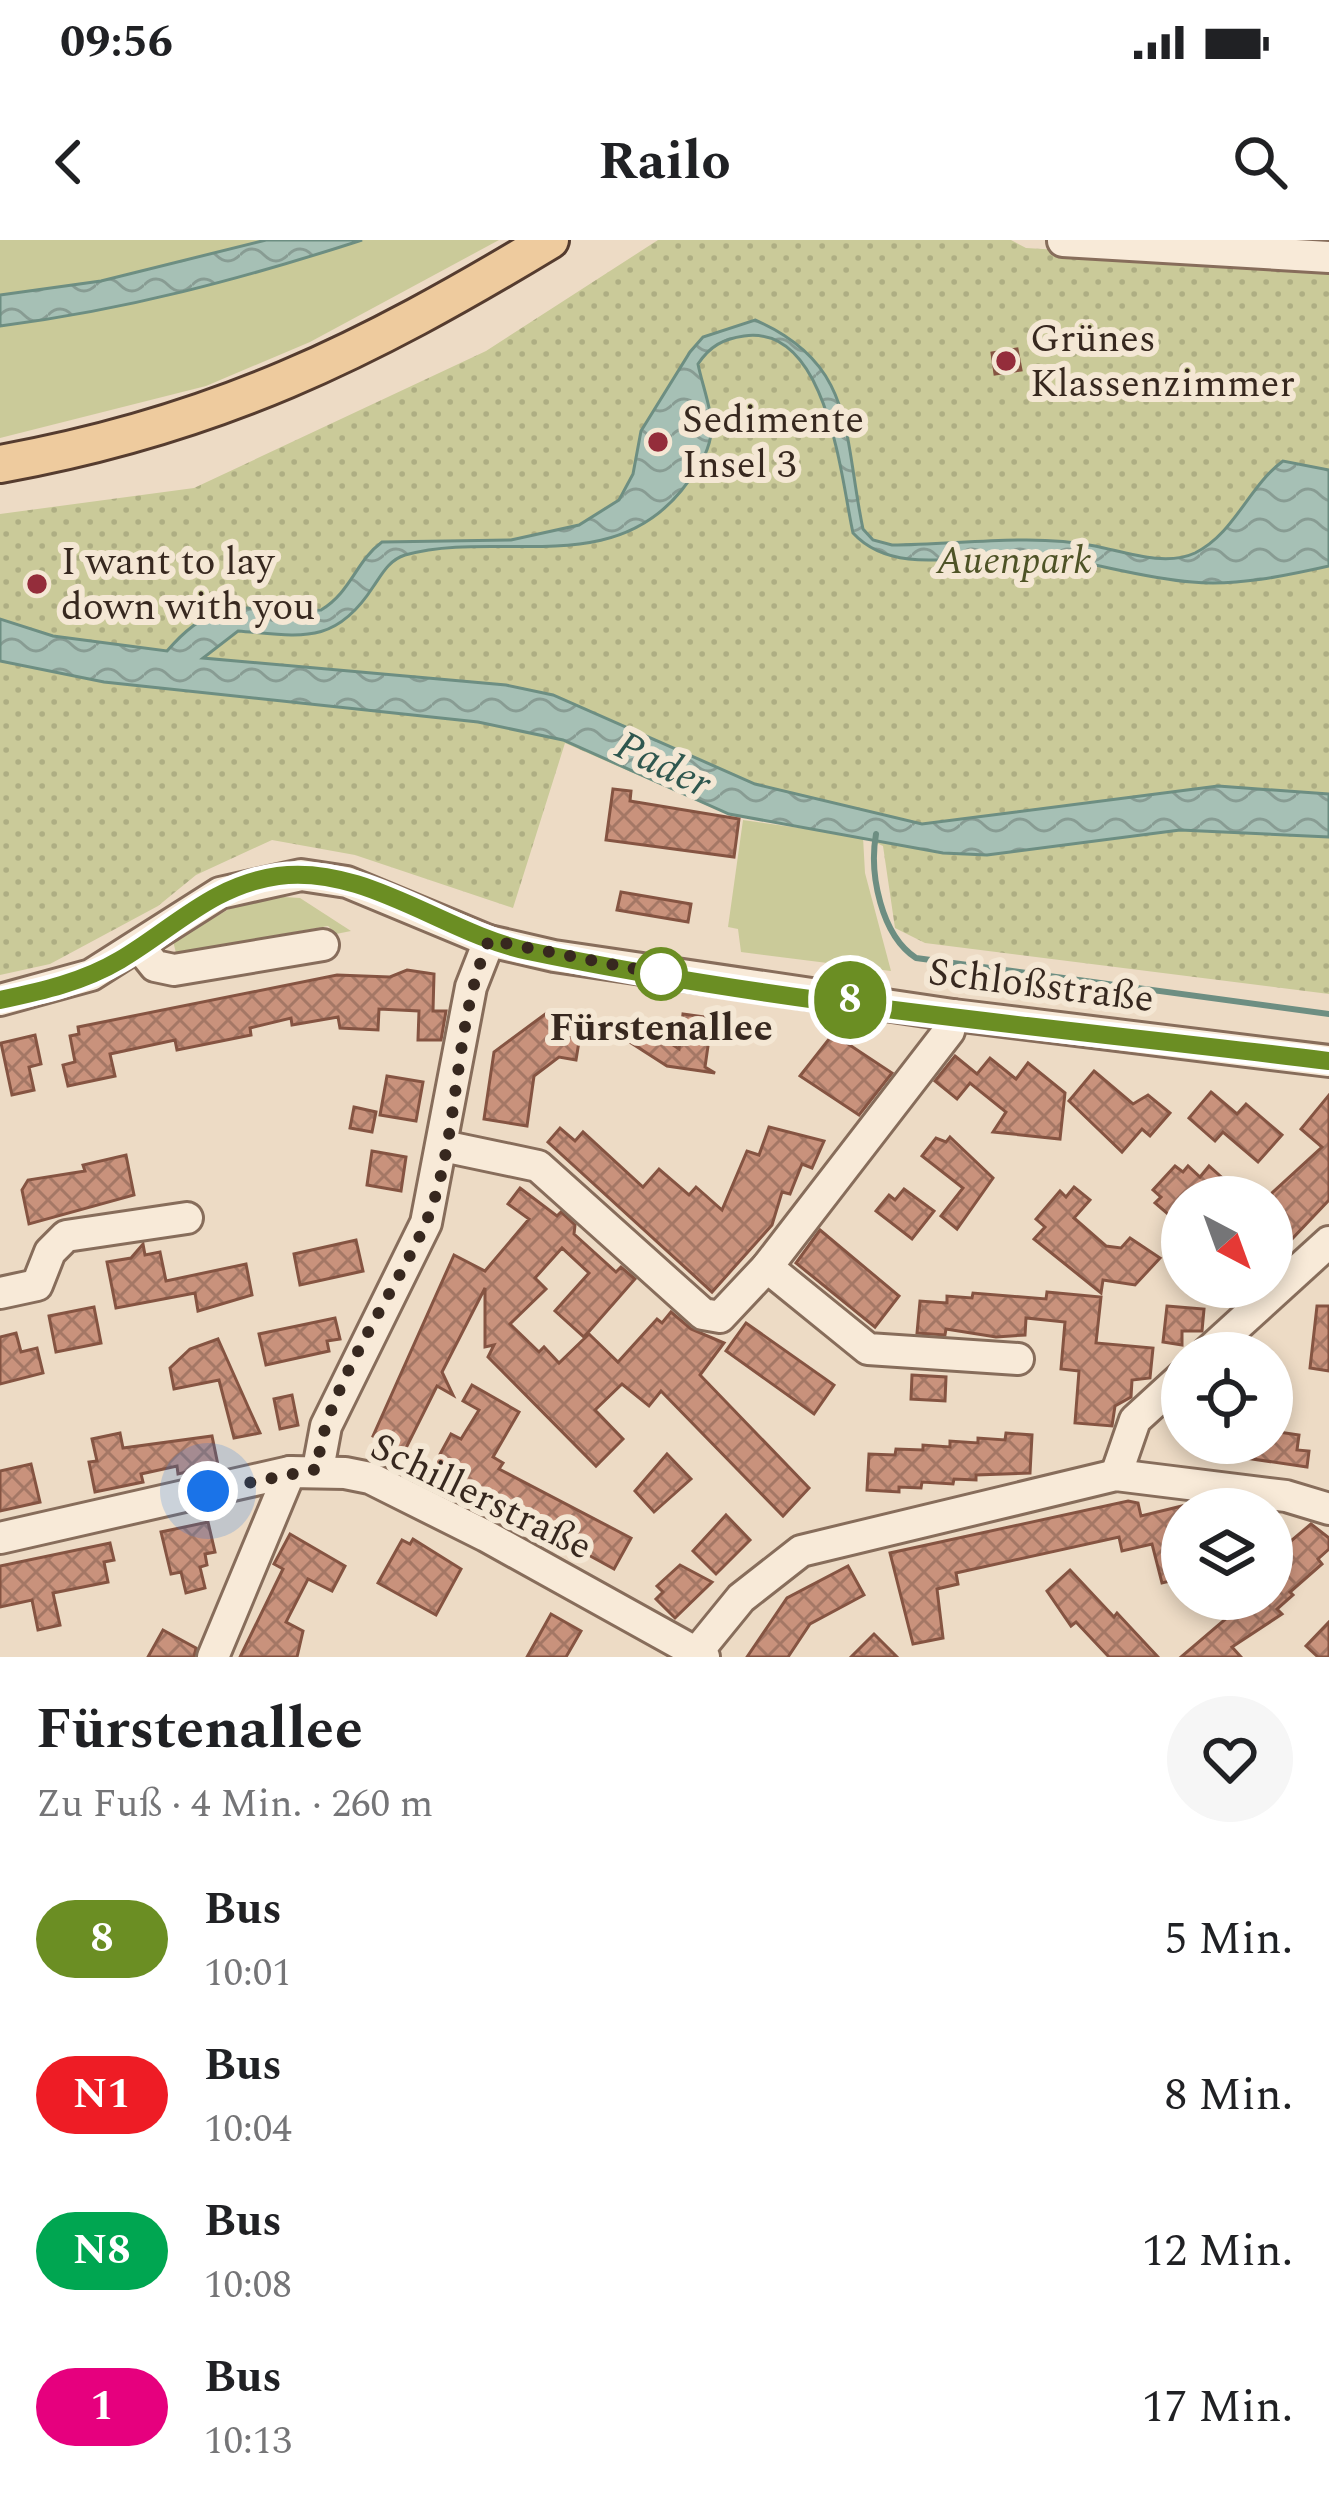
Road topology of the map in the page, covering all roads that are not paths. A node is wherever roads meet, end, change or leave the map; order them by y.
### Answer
1 (550, 240) edge
2 (1064, 241) edge
3 (1329, 256) edge
4 (0, 464) edge
5 (489, 940) junction
6 (323, 945) dead end
7 (140, 946) junction
8 (0, 1000) edge
9 (952, 1015) junction
10 (1329, 1061) edge
11 (443, 1146) junction
12 (187, 1218) dead end
13 (1323, 1259) edge
14 (766, 1267) junction
15 (0, 1293) edge
16 (1234, 1332) edge
17 (1018, 1360) dead end
18 (1161, 1396) edge
19 (304, 1471) junction
20 (1116, 1475) junction
21 (1329, 1509) edge
22 (0, 1538) edge
23 (700, 1654) edge
24 (213, 1657) edge

1 - 4 main road
2 - 3 street
5 - 7 street, Schloßstraße
5 - 9 street, Schloßstraße
5 - 11 street
6 - 7 street
7 - 8 street
9 - 10 street, Schloßstraße
9 - 14 street
11 - 14 street
11 - 19 street
12 - 15 street
13 - 16 street
14 - 17 street
18 - 20 street
19 - 22 street, Schillerstraße
19 - 23 street, Schillerstraße
19 - 24 street
20 - 21 street
20 - 23 street

